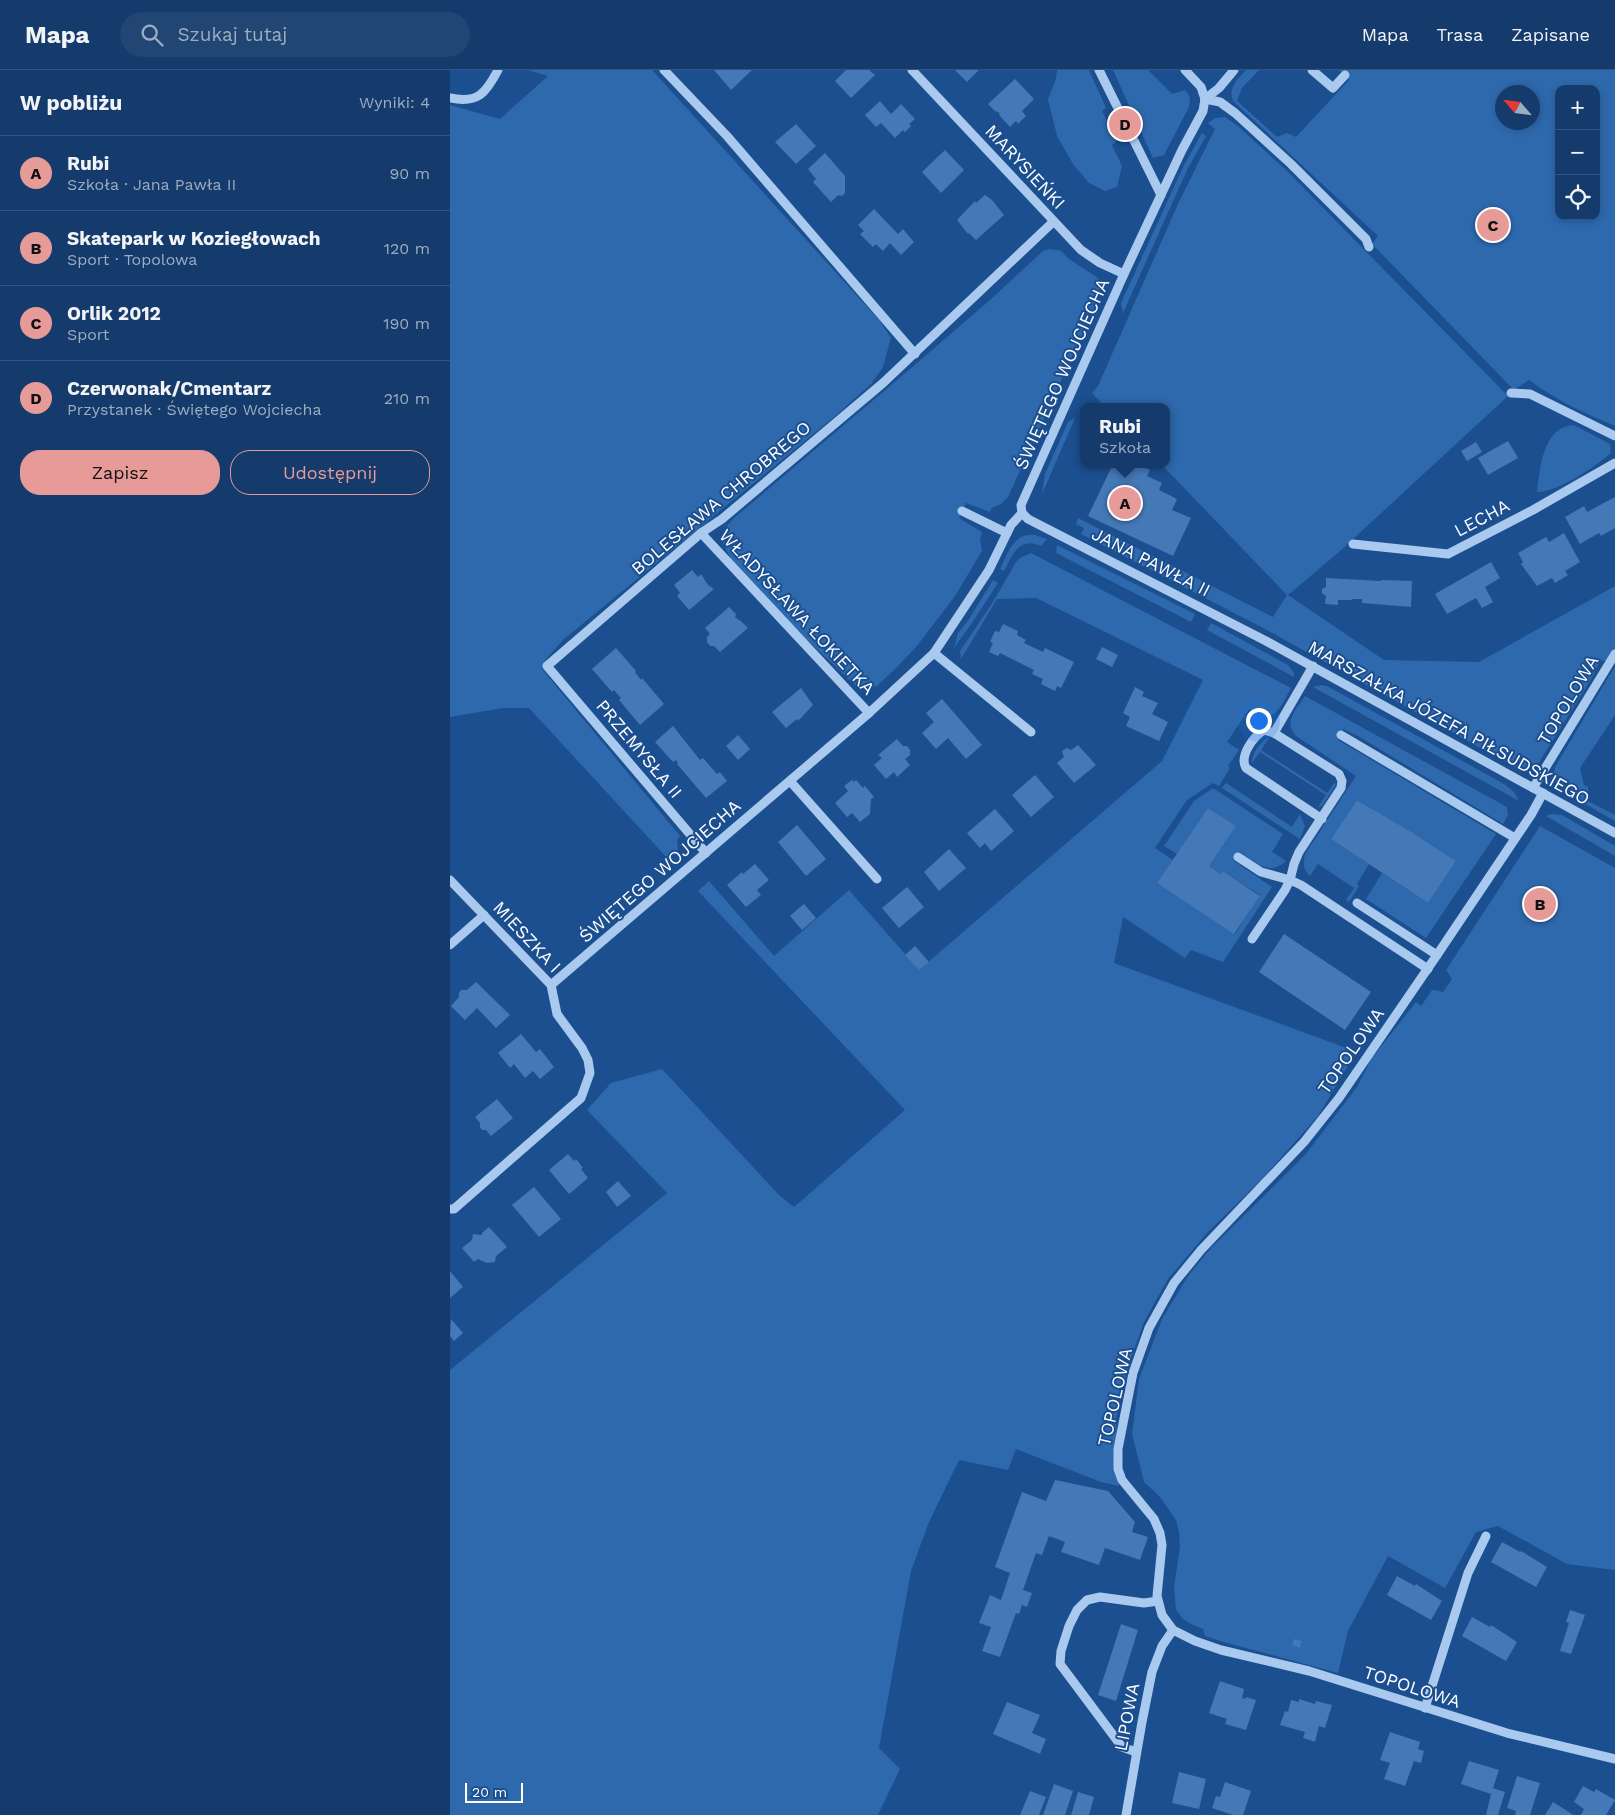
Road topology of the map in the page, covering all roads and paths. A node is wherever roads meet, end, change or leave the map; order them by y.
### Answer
1 (498, 70) edge
2 (664, 70) edge
3 (912, 70) edge
4 (1099, 70) edge
5 (1185, 70) edge
6 (1234, 70) edge
7 (1312, 70) edge
8 (1344, 75) dead end
9 (450, 98) edge
10 (1206, 99) junction
11 (1161, 195) junction
12 (1053, 222) junction
13 (1369, 247) dead end
14 (1124, 274) junction
15 (915, 354) junction
16 (1511, 393) dead end
17 (1615, 436) edge
18 (1615, 463) edge
19 (962, 511) dead end
20 (1022, 512) junction
21 (701, 533) junction
22 (1007, 533) junction
23 (1353, 544) dead end
24 (1266, 641) joint
25 (934, 653) junction
26 (1615, 654) edge
27 (547, 666) joint
28 (1313, 666) junction
29 (869, 713) junction
30 (1031, 732) dead end
31 (1274, 732) junction
32 (1341, 734) dead end
33 (790, 781) junction
34 (1533, 788) junction
35 (1543, 793) junction
36 (1322, 818) junction
37 (1615, 833) edge
38 (1515, 838) junction
39 (706, 853) junction
40 (1238, 856) dead end
41 (877, 879) dead end
42 (450, 880) edge
43 (1290, 880) junction
44 (1357, 903) dead end
45 (484, 915) junction
46 (1252, 939) dead end
47 (450, 945) edge
48 (1437, 955) junction
49 (1428, 969) junction
50 (551, 985) junction
51 (451, 1210) edge
52 (1486, 1536) dead end
53 (1158, 1601) junction
54 (1173, 1630) junction
55 (1425, 1708) junction
56 (1136, 1752) junction
57 (1615, 1759) edge
58 (1126, 1815) edge

1 - 9 street
2 - 15 street
3 - 12 street, MARYSIEŃKI
4 - 11 street
5 - 10 street
6 - 10 street
7 - 8 street
10 - 11 street, ŚWIĘTEGO WOJCIECHA
10 - 13 street
11 - 14 street, ŚWIĘTEGO WOJCIECHA
12 - 14 street, MARYSIEŃKI
12 - 15 street, BOLESŁAWA CHROBREGO
14 - 20 street, ŚWIĘTEGO WOJCIECHA
15 - 21 street, BOLESŁAWA CHROBREGO
16 - 17 street
18 - 23 street, LECHA
19 - 22 street
20 - 22 street, ŚWIĘTEGO WOJCIECHA
20 - 24 street, JANA PAWŁA II
21 - 27 street, BOLESŁAWA CHROBREGO
21 - 29 street, WŁADYSŁAWA ŁOKIETKA
22 - 25 street, ŚWIĘTEGO WOJCIECHA
24 - 28 street, MARSZAŁKA JÓZEFA PIŁSUDSKIEGO
25 - 29 street, ŚWIĘTEGO WOJCIECHA
25 - 30 street
26 - 34 street, TOPOLOWA
27 - 39 street, PRZEMYSŁA II
28 - 31 street
28 - 34 street, MARSZAŁKA JÓZEFA PIŁSUDSKIEGO
29 - 33 street, ŚWIĘTEGO WOJCIECHA
31 - 36 street
31 - 36 street
32 - 38 street
33 - 39 street, ŚWIĘTEGO WOJCIECHA
33 - 41 street
34 - 35 street, MARSZAŁKA JÓZEFA PIŁSUDSKIEGO
35 - 37 street, MARSZAŁKA JÓZEFA PIŁSUDSKIEGO
35 - 38 street, TOPOLOWA
36 - 43 street
38 - 48 street, TOPOLOWA
39 - 50 street, ŚWIĘTEGO WOJCIECHA
40 - 43 street
42 - 45 street, MIESZKA I
43 - 46 street
43 - 49 street
44 - 48 street
45 - 47 street
45 - 50 street, MIESZKA I
48 - 49 street, TOPOLOWA
49 - 53 street, TOPOLOWA
50 - 51 street, MIESZKA I
52 - 55 street
53 - 54 street, TOPOLOWA
53 - 56 street
54 - 55 street, TOPOLOWA
54 - 56 street, LIPOWA
55 - 57 street, TOPOLOWA
56 - 58 street, LIPOWA

